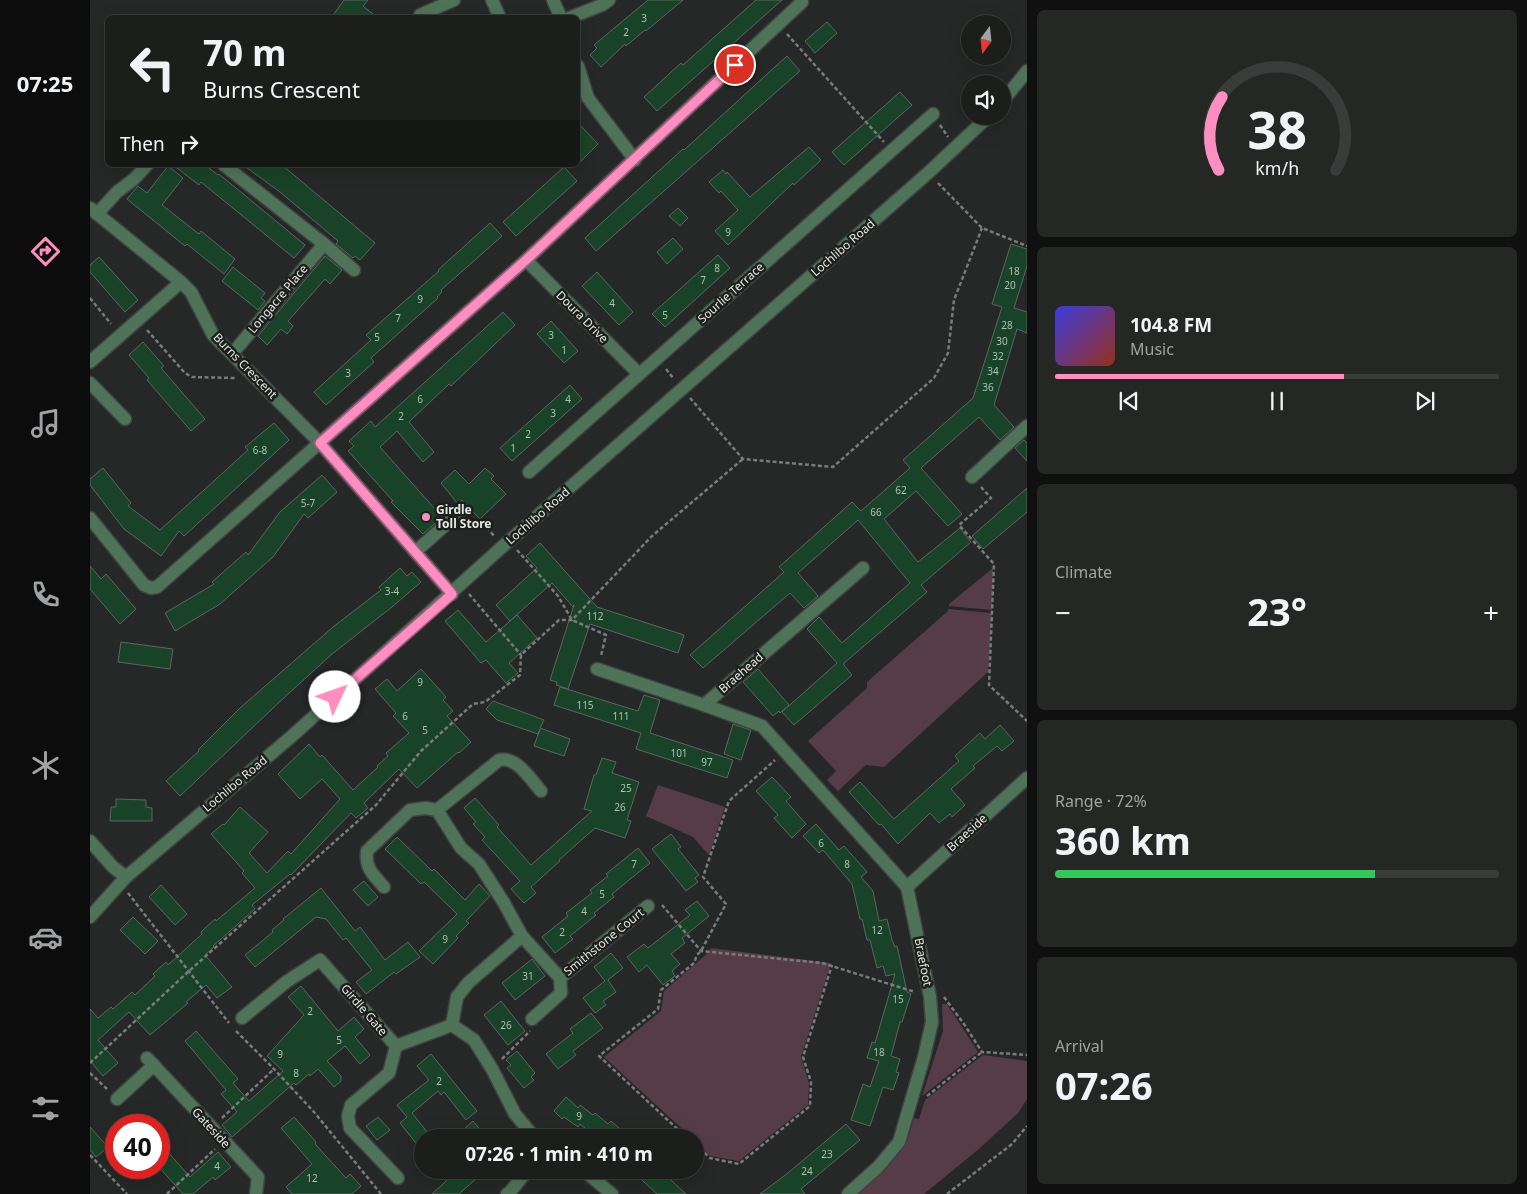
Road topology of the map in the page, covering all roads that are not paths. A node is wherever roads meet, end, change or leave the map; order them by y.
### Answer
1 (454, 0) edge
2 (492, 0) edge
3 (553, 0) edge
4 (609, 0) edge
5 (802, 2) dead end
6 (420, 15) edge
7 (499, 15) edge
8 (560, 15) edge
9 (577, 15) edge
10 (1027, 71) edge
11 (580, 72) edge
12 (1011, 91) edge
13 (932, 114) road end
14 (979, 125) edge
15 (635, 160) junction
16 (145, 167) edge
17 (227, 167) edge
18 (94, 211) edge
19 (324, 244) junction
20 (526, 260) junction
21 (354, 270) dead end
22 (181, 282) junction
23 (232, 354) junction
24 (90, 362) edge
25 (639, 374) junction
26 (90, 383) edge
27 (125, 419) dead end
28 (1027, 426) edge
29 (320, 443) junction
30 (529, 472) dead end
31 (972, 477) road end
32 (459, 514) road end
33 (90, 518) edge
34 (415, 552) junction
35 (863, 568) dead end
36 (457, 590) junction
37 (597, 669) road end
38 (704, 705) junction
39 (1027, 778) edge
40 (541, 791) dead end
41 (437, 810) junction
42 (90, 841) edge
43 (124, 880) junction
44 (384, 887) dead end
45 (907, 887) junction
46 (648, 906) road end
47 (90, 917) edge
48 (522, 936) junction
49 (560, 978) junction
50 (242, 1018) dead end
51 (532, 1019) road end
52 (452, 1025) junction
53 (396, 1046) junction
54 (117, 1099) road end
55 (528, 1129) edge
56 (398, 1178) dead end
57 (521, 1179) edge
58 (594, 1179) edge
59 (256, 1194) edge
60 (507, 1194) edge
61 (612, 1194) edge
62 (848, 1194) edge

1 - 6 street
2 - 7 street
3 - 8 street
4 - 9 street
5 - 15 street
10 - 12 street
11 - 15 street
13 - 25 street, Sourlie Terrace
14 - 36 street, Lochlibo Road
15 - 20 street
16 - 18 street
17 - 19 street
18 - 22 street, Burns Crescent
19 - 21 street
19 - 23 street, Longacre Place
20 - 25 street, Doura Drive
20 - 29 street
22 - 23 street, Burns Crescent
22 - 24 street
23 - 29 street, Burns Crescent
25 - 30 street, Sourlie Terrace
26 - 27 street
28 - 31 street
29 - 33 street
29 - 34 street, Burns Crescent
32 - 34 street
34 - 36 street, Burns Crescent
35 - 38 street, Braehead
36 - 43 street, Lochlibo Road
37 - 38 street
38 - 45 street
39 - 45 street, Braeside
40 - 41 street
41 - 44 street
41 - 48 street, Smithstone Court
42 - 43 street
43 - 47 street, Lochlibo Road
45 - 62 street, Braefoot
46 - 49 street, Smithstone Court
48 - 49 street, Smithstone Court
48 - 52 street
49 - 51 street, Smithstone Court
50 - 53 street, Girdle Gate
52 - 53 street, Girdle Gate
52 - 55 street
53 - 56 street
54 - 59 street, Gateside
57 - 60 street
58 - 61 street

